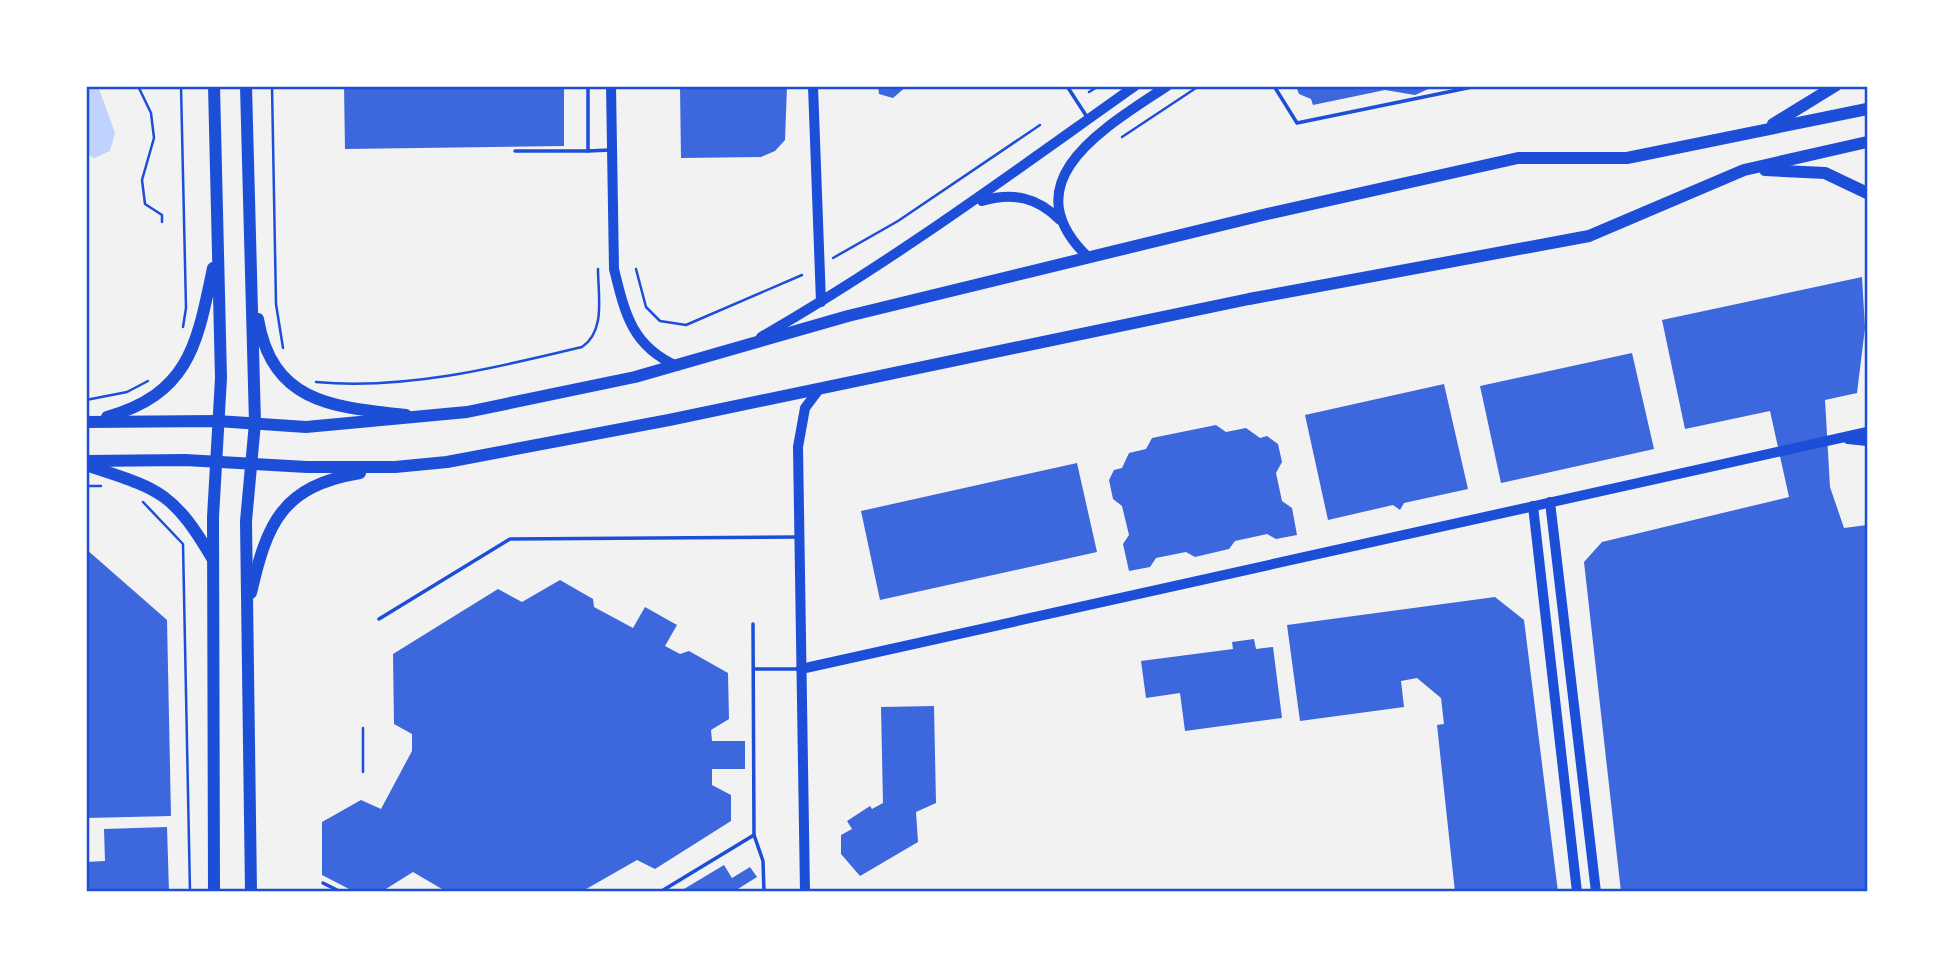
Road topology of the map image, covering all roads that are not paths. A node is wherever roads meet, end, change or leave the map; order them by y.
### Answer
1 (214, 86) edge
2 (246, 86) edge
3 (588, 86) edge
4 (611, 86) edge
5 (813, 86) edge
6 (1067, 86) edge
7 (1135, 86) edge
8 (1167, 86) edge
9 (1273, 86) edge
10 (1477, 86) edge
11 (1835, 86) edge
12 (1867, 109) edge
13 (1088, 119) junction
14 (1762, 130) junction
15 (1867, 142) edge
16 (612, 150) junction
17 (515, 151) dead end
18 (588, 151) junction
19 (1744, 170) junction
20 (1867, 193) edge
21 (974, 203) junction
22 (1060, 220) junction
23 (251, 239) junction
24 (217, 247) junction
25 (1089, 258) junction
26 (821, 303) junction
27 (742, 348) junction
28 (677, 366) junction
29 (821, 387) junction
30 (427, 417) junction
31 (217, 421) junction
32 (89, 422) edge
33 (255, 423) junction
34 (1867, 426) edge
35 (1867, 432) edge
36 (1834, 439) junction
37 (1867, 441) edge
38 (215, 461) junction
39 (86, 463) edge
40 (252, 463) junction
41 (395, 467) junction
42 (1550, 502) junction
43 (1533, 506) junction
44 (799, 537) junction
45 (214, 560) junction
46 (246, 618) junction
47 (379, 619) dead end
48 (753, 624) dead end
49 (753, 669) junction
50 (801, 669) junction
51 (754, 835) junction
52 (323, 883) dead end
53 (214, 892) edge
54 (251, 892) edge
55 (341, 892) edge
56 (660, 892) edge
57 (764, 892) edge
58 (805, 892) edge
59 (1577, 892) edge
60 (1596, 892) edge

1 - 24 main road
2 - 23 main road
3 - 18 lane
4 - 16 street
5 - 26 street
6 - 13 lane
7 - 13 street
8 - 22 street
9 - 10 lane
11 - 14 main road
12 - 14 main road
13 - 21 street
14 - 25 main road
15 - 19 main road
16 - 18 lane
16 - 28 street
17 - 18 lane
19 - 20 main road
19 - 29 main road
21 - 22 street
21 - 26 street
22 - 25 street
23 - 30 main road
23 - 33 main road
24 - 31 main road
24 - 32 main road
25 - 27 main road
26 - 27 street
27 - 28 main road
28 - 30 main road
29 - 41 main road
29 - 44 street
30 - 33 main road
31 - 32 main road
31 - 33 main road
31 - 38 main road
33 - 40 main road
34 - 36 street
35 - 36 street
36 - 37 street
36 - 42 street
38 - 39 main road
38 - 40 main road
38 - 45 main road
39 - 45 main road
40 - 41 main road
40 - 46 main road
41 - 46 main road
42 - 43 street
42 - 60 street
43 - 50 street
43 - 59 street
44 - 47 lane
44 - 50 street
45 - 53 main road
46 - 54 main road
48 - 49 lane
49 - 50 lane
49 - 51 lane
50 - 58 street
51 - 56 lane
51 - 57 lane
52 - 55 lane

